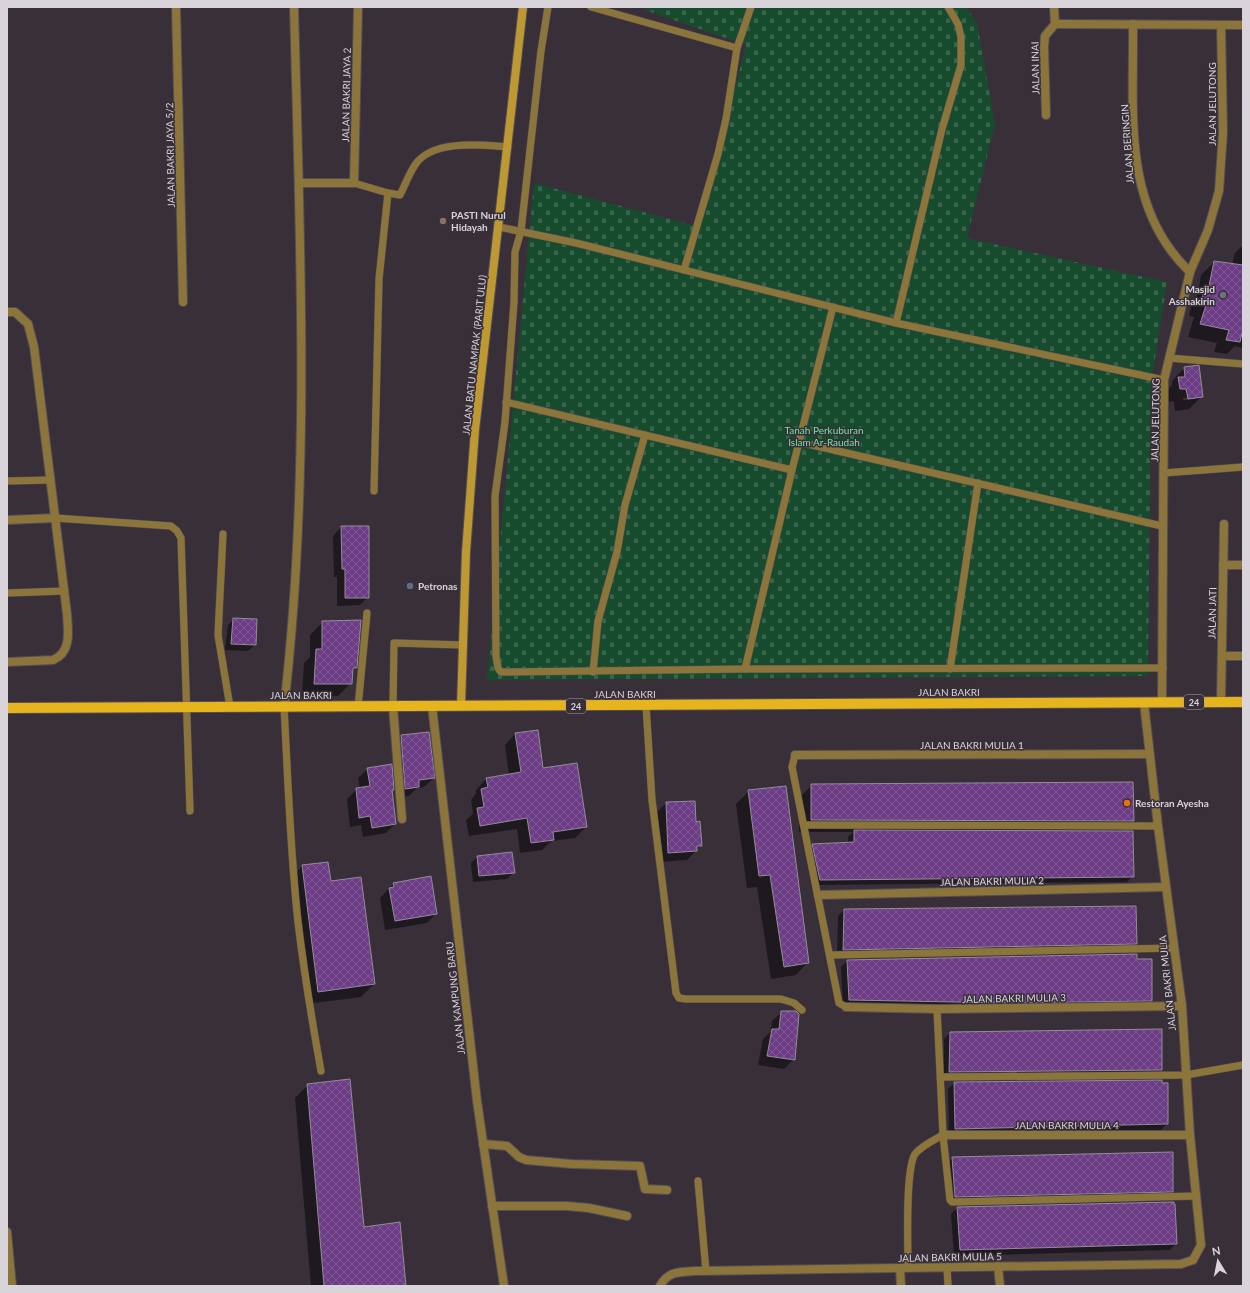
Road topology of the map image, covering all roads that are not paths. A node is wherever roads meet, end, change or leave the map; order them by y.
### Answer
1 (176, 7) edge
2 (294, 7) edge
3 (358, 7) edge
4 (523, 7) edge
5 (548, 7) edge
6 (591, 7) edge
7 (751, 7) edge
8 (948, 7) edge
9 (1054, 7) edge
10 (1055, 24) junction
11 (1133, 24) junction
12 (1221, 25) junction
13 (1243, 25) edge
14 (737, 48) junction
15 (1046, 115) dead end
16 (508, 147) junction
17 (354, 182) junction
18 (298, 183) junction
19 (388, 193) junction
20 (499, 227) junction
21 (521, 231) junction
22 (684, 270) junction
23 (1190, 272) junction
24 (183, 302) dead end
25 (833, 307) junction
26 (7, 312) edge
27 (896, 323) junction
28 (1169, 358) junction
29 (1243, 364) edge
30 (1164, 380) junction
31 (506, 402) junction
32 (645, 435) junction
33 (799, 442) junction
34 (1243, 467) edge
35 (792, 470) junction
36 (1164, 473) junction
37 (51, 480) junction
38 (7, 481) edge
39 (978, 483) junction
40 (374, 491) dead end
41 (55, 518) junction
42 (7, 520) edge
43 (1224, 524) dead end
44 (1162, 526) junction
45 (223, 534) dead end
46 (1224, 564) junction
47 (1243, 565) edge
48 (65, 592) junction
49 (7, 593) edge
50 (367, 613) dead end
51 (463, 645) junction
52 (1222, 656) junction
53 (1243, 656) edge
54 (7, 662) edge
55 (950, 668) junction
56 (1163, 668) junction
57 (745, 669) junction
58 (593, 672) junction
59 (1221, 702) junction
60 (1243, 702) edge
61 (1144, 703) junction
62 (1162, 703) junction
63 (432, 706) junction
64 (461, 706) junction
65 (646, 706) junction
66 (230, 707) junction
67 (284, 707) junction
68 (358, 707) junction
69 (393, 707) junction
70 (7, 708) edge
71 (187, 708) junction
72 (1149, 754) junction
73 (795, 755) joint
74 (190, 811) dead end
75 (402, 819) dead end
76 (804, 825) junction
77 (1158, 826) junction
78 (1166, 887) junction
79 (818, 895) junction
80 (1174, 948) junction
81 (830, 956) junction
82 (1182, 1006) junction
83 (846, 1007) joint
84 (937, 1009) junction
85 (802, 1010) dead end
86 (1243, 1065) edge
87 (321, 1071) dead end
88 (1186, 1074) junction
89 (941, 1077) junction
90 (943, 1135) junction
91 (1190, 1135) junction
92 (483, 1144) junction
93 (698, 1181) dead end
94 (667, 1190) dead end
95 (1196, 1196) junction
96 (492, 1206) junction
97 (627, 1216) dead end
98 (7, 1232) edge
99 (1193, 1260) joint
100 (998, 1266) junction
101 (904, 1267) junction
102 (947, 1267) junction
103 (706, 1271) junction
104 (12, 1286) edge
105 (504, 1286) edge
106 (660, 1286) edge
107 (901, 1286) edge
108 (948, 1286) edge
109 (1000, 1286) edge

1 - 24 street, JALAN BAKRI JAYA 5/2
2 - 18 street
3 - 17 street, JALAN BAKRI JAYA 2
4 - 16 street, JALAN BATU NAMPAK (PARIT ULU)
5 - 21 lane
6 - 14 lane
7 - 14 lane
8 - 27 lane
9 - 10 street
10 - 11 street
10 - 15 street, JALAN INAI
11 - 12 street
11 - 23 street, JALAN BERINGIN
12 - 13 street
12 - 23 street, JALAN JELUTONG
14 - 22 lane
16 - 19 lane
16 - 20 street, JALAN BATU NAMPAK (PARIT ULU)
17 - 18 street
17 - 19 lane
18 - 67 street
19 - 40 lane
20 - 21 lane
20 - 51 street, JALAN BATU NAMPAK (PARIT ULU)
21 - 22 lane
21 - 31 lane
22 - 25 lane
23 - 28 street, JALAN JELUTONG
25 - 27 lane
25 - 33 lane
26 - 37 street
27 - 30 lane
28 - 29 lane
28 - 30 street, JALAN JELUTONG
30 - 36 street, JALAN JELUTONG
31 - 32 lane
31 - 58 lane
32 - 35 lane
32 - 58 lane
33 - 35 lane
33 - 39 lane
34 - 36 lane
35 - 57 lane
36 - 44 street, JALAN JELUTONG
37 - 38 lane
37 - 41 street
39 - 44 lane
39 - 55 lane
41 - 42 street
41 - 48 street
41 - 71 lane
43 - 46 street, JALAN JATI
44 - 56 street, JALAN JELUTONG
45 - 66 lane
46 - 47 street
46 - 52 street, JALAN JATI
48 - 49 lane
48 - 54 street
50 - 68 lane
51 - 64 street, JALAN BATU NAMPAK (PARIT ULU)
51 - 69 lane
52 - 53 street
52 - 59 street, JALAN JATI
55 - 56 lane
55 - 57 lane
56 - 62 street, JALAN JELUTONG
57 - 58 lane
59 - 60 main road, JALAN BAKRI / 24
59 - 62 main road, JALAN BAKRI / 24
61 - 62 main road, JALAN BAKRI / 24
61 - 65 main road, JALAN BAKRI / 24
61 - 72 street, JALAN BAKRI MULIA
63 - 64 main road, JALAN BAKRI / 24
63 - 69 main road, JALAN BAKRI / 24
63 - 92 street, JALAN KAMPUNG BARU
64 - 65 main road, JALAN BAKRI / 24
65 - 85 lane
66 - 67 main road, JALAN BAKRI / 24
66 - 71 main road, JALAN BAKRI / 24
67 - 68 main road, JALAN BAKRI / 24
67 - 87 lane
68 - 69 main road, JALAN BAKRI / 24
69 - 75 street
70 - 71 main road, JALAN BAKRI / 24
71 - 74 lane
72 - 73 street, JALAN BAKRI MULIA 1
72 - 77 street, JALAN BAKRI MULIA
73 - 76 lane
76 - 77 lane
76 - 79 lane
77 - 78 street, JALAN BAKRI MULIA
78 - 79 street, JALAN BAKRI MULIA 2
78 - 80 street, JALAN BAKRI MULIA
79 - 81 lane
80 - 81 lane
80 - 82 street, JALAN BAKRI MULIA
81 - 83 lane
82 - 84 street, JALAN BAKRI MULIA 3
82 - 88 street, JALAN BAKRI MULIA
83 - 84 street, JALAN BAKRI MULIA 3
84 - 89 lane
86 - 88 lane
88 - 89 lane
88 - 91 street, JALAN BAKRI MULIA
89 - 90 lane
90 - 91 street, JALAN BAKRI MULIA 4
90 - 95 lane
90 - 101 lane
91 - 95 street, JALAN BAKRI MULIA
92 - 94 street
92 - 96 street, JALAN KAMPUNG BARU
93 - 103 lane
95 - 99 street, JALAN BAKRI MULIA
96 - 97 street
96 - 105 street, JALAN KAMPUNG BARU
98 - 104 street
99 - 100 street, JALAN BAKRI MULIA 5
100 - 102 street, JALAN BAKRI MULIA 5
100 - 109 street
101 - 102 street, JALAN BAKRI MULIA 5
101 - 103 street, JALAN BAKRI MULIA 5
101 - 107 street
102 - 108 lane
103 - 106 street, JALAN BAKRI MULIA 5

